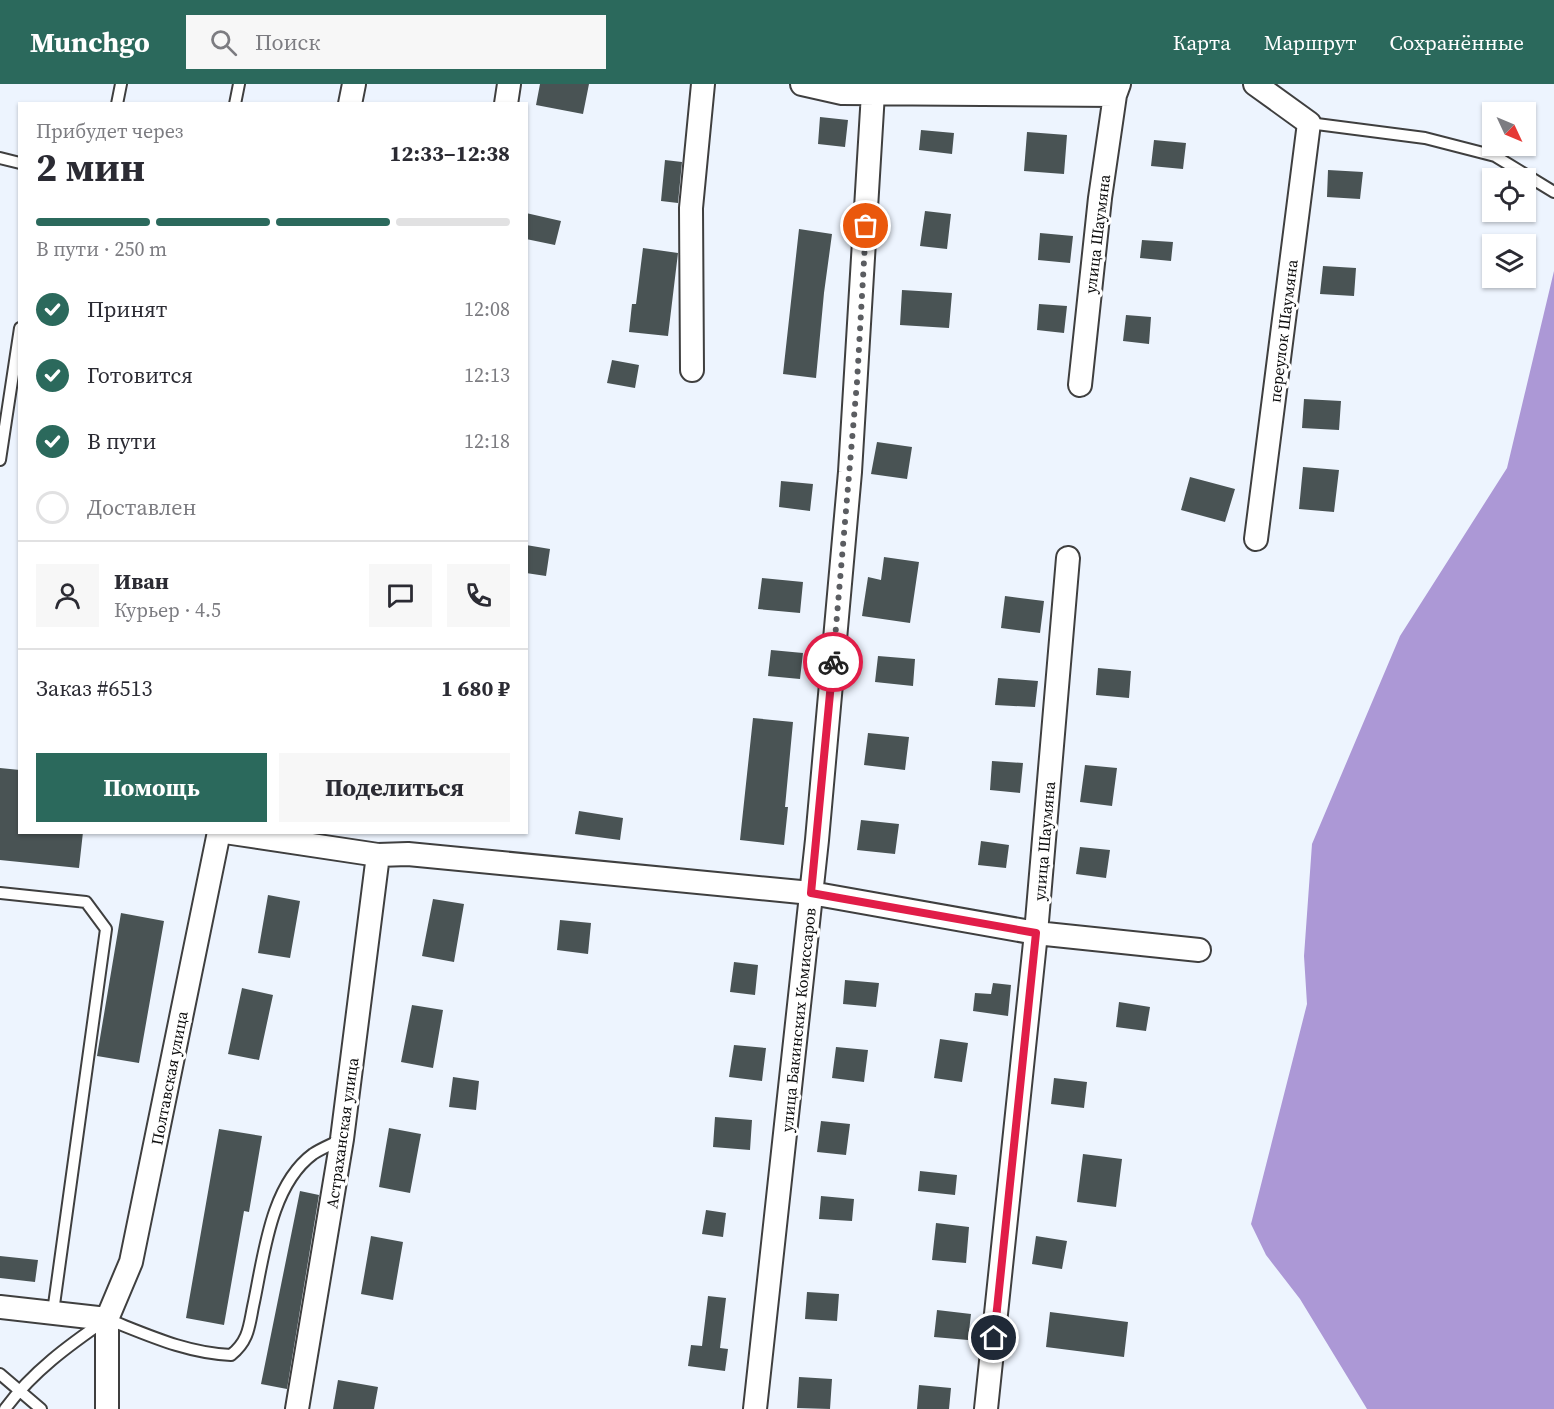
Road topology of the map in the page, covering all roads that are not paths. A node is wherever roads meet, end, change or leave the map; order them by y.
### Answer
1 (121, 84) edge
2 (239, 84) edge
3 (354, 84) edge
4 (509, 84) edge
5 (703, 84) edge
6 (802, 84) edge
7 (1254, 84) edge
8 (1117, 90) edge
9 (873, 93) junction
10 (117, 102) edge
11 (235, 102) edge
12 (350, 102) edge
13 (506, 102) edge
14 (1309, 123) junction
15 (0, 158) edge
16 (18, 162) edge
17 (1554, 192) edge
18 (18, 341) edge
19 (692, 370) dead end
20 (1080, 385) dead end
21 (0, 460) edge
22 (1256, 539) dead end
23 (1068, 558) dead end
24 (219, 834) edge
25 (238, 834) edge
26 (378, 855) junction
27 (0, 893) edge
28 (811, 893) junction
29 (1036, 933) junction
30 (1200, 950) dead end
31 (342, 1139) junction
32 (0, 1307) edge
33 (53, 1312) junction
34 (107, 1319) junction
35 (0, 1374) edge
36 (18, 1390) junction
37 (4, 1409) edge
38 (41, 1409) edge
39 (107, 1409) edge
40 (297, 1409) edge
41 (755, 1409) edge
42 (986, 1409) edge

1 - 10 lane
2 - 11 lane
3 - 12 street
4 - 13 street
5 - 19 street
6 - 9 street
7 - 14 street
8 - 9 street
8 - 20 street, улица Шаумяна
9 - 28 street, улица Бакинских Комиссаров
14 - 17 lane
14 - 22 street, переулок Шаумяна
15 - 16 lane
18 - 21 lane
23 - 29 street, улица Шаумяна
24 - 34 street, Полтавская улица
25 - 26 street
26 - 28 street
26 - 31 street, Астраханская улица
27 - 33 lane
28 - 29 street
28 - 41 street, улица Бакинских Комиссаров
29 - 30 street
29 - 42 street, улица Шаумяна
31 - 34 lane
31 - 40 street, Астраханская улица
32 - 33 street
33 - 34 street
34 - 36 lane
34 - 39 street
35 - 36 lane
36 - 37 lane
36 - 38 lane

